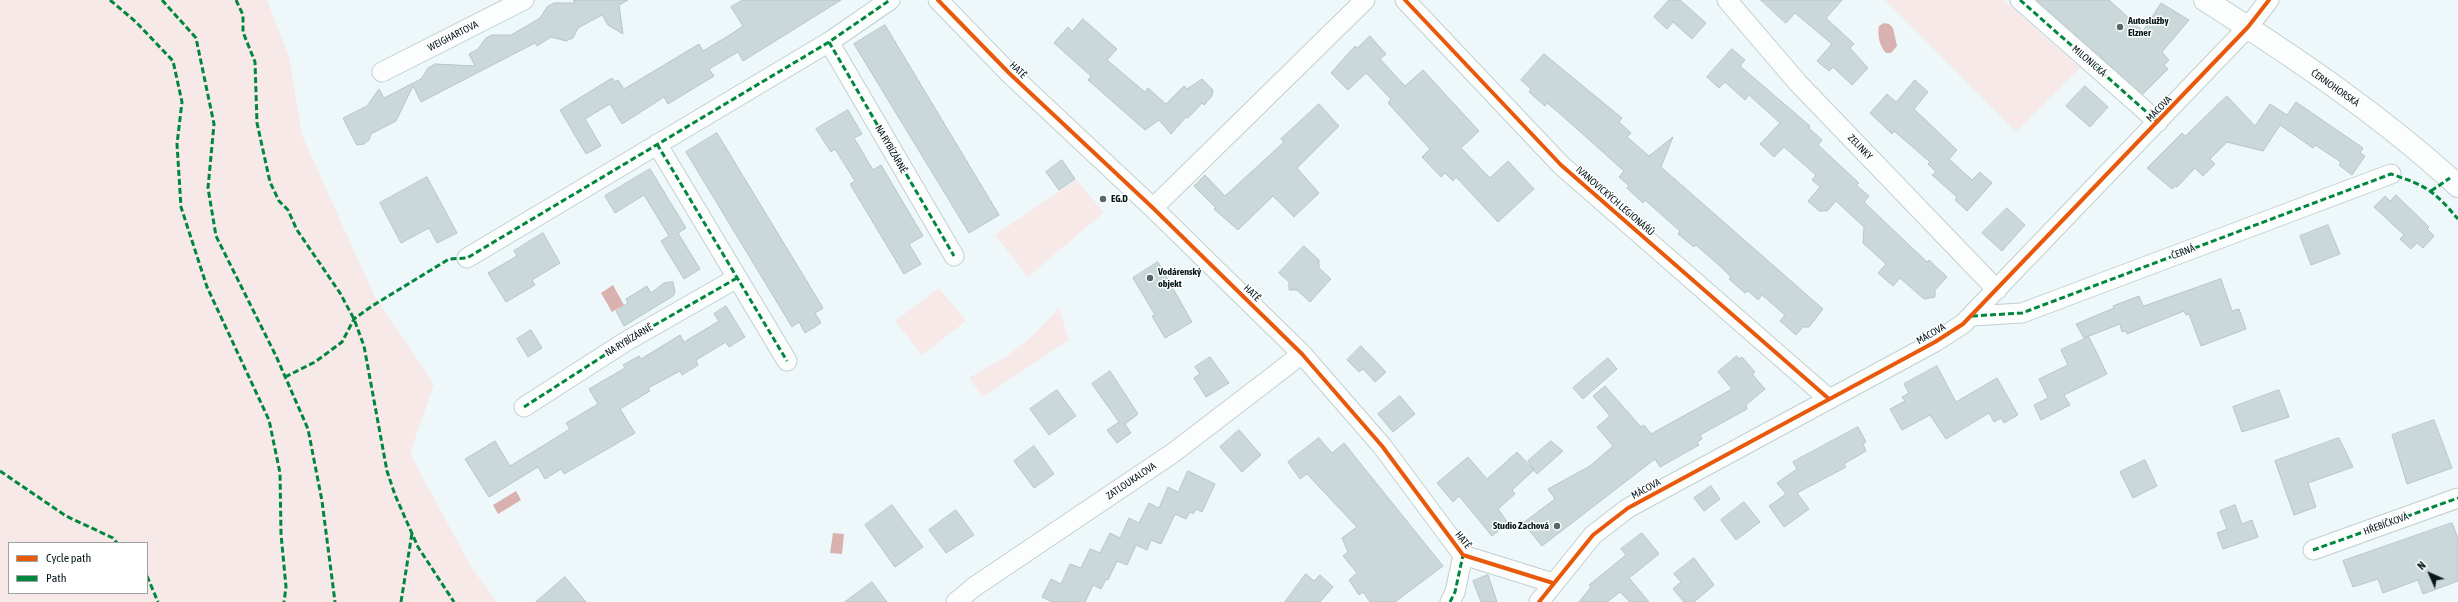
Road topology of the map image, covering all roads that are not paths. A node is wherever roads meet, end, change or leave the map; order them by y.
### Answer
1 (524, 0) edge
2 (890, 0) edge
3 (938, 0) edge
4 (1365, 0) edge
5 (1405, 0) edge
6 (1727, 0) edge
7 (2020, 0) edge
8 (2205, 0) edge
9 (2269, 0) edge
10 (2248, 27) junction
11 (829, 42) junction
12 (382, 72) dead end
13 (2158, 122) junction
14 (657, 144) junction
15 (2391, 174) dead end
16 (2458, 186) edge
17 (1154, 208) junction
18 (954, 256) dead end
19 (467, 258) dead end
20 (737, 278) junction
21 (1997, 290) junction
22 (1972, 316) junction
23 (1302, 354) junction
24 (787, 360) dead end
25 (1829, 399) junction
26 (524, 407) dead end
27 (2458, 498) edge
28 (2313, 550) dead end
29 (1463, 555) junction
30 (1553, 583) junction
31 (956, 602) edge
32 (1450, 602) edge
33 (1539, 602) edge

1 - 12 street, WEIGHARTOVA
2 - 11 street
3 - 17 street, HATĚ
4 - 17 street
5 - 25 street, IVANOVICKÝCH LEGIONÁŘŮ
6 - 21 street, ZELINKY
7 - 13 street, MILONICKÁ
8 - 10 street, ČERNOHORSKÁ
9 - 10 street, MÁCOVA
10 - 13 street, MÁCOVA
10 - 16 street, ČERNOHORSKÁ
11 - 14 street
11 - 18 street, NA RYBÍZÁRNĚ
13 - 21 street, MÁCOVA
14 - 19 street
14 - 20 street
15 - 22 street, ČERNÁ
17 - 23 street, HATĚ
20 - 24 street
20 - 26 street, NA RYBÍZÁRNĚ
21 - 22 street, MÁCOVA
22 - 25 street, MÁCOVA
23 - 29 street, HATĚ
23 - 31 street, ZATLOUKALOVA
25 - 30 street, MÁCOVA
27 - 28 street, HŘEBÍČKOVÁ
29 - 30 street, HATĚ
29 - 32 street
30 - 33 street, MÁCOVA

